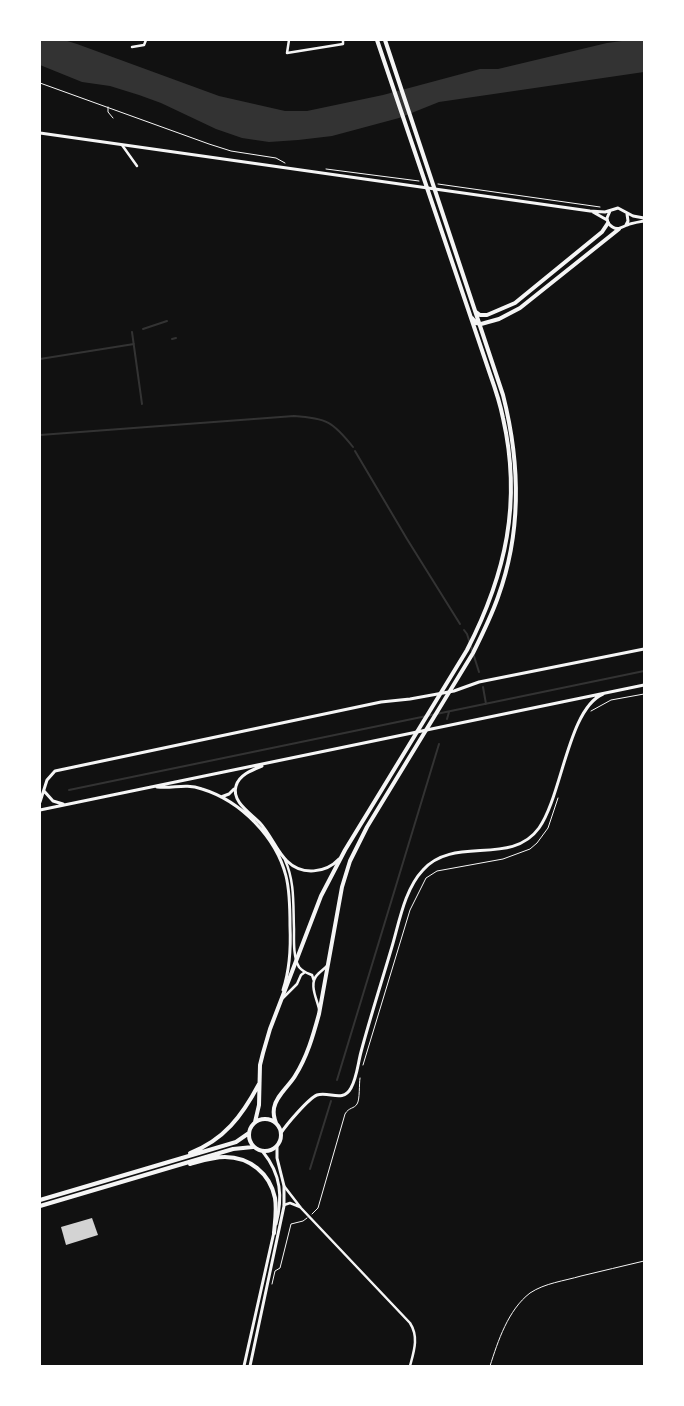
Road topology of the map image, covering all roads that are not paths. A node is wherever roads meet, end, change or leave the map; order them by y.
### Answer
1 (146, 40) edge
2 (288, 40) edge
3 (343, 40) edge
4 (377, 40) edge
5 (385, 40) edge
6 (132, 47) dead end
7 (40, 133) edge
8 (122, 145) junction
9 (137, 166) dead end
10 (611, 210) junction
11 (590, 211) junction
12 (627, 213) junction
13 (644, 220) edge
14 (608, 222) junction
15 (626, 225) junction
16 (619, 229) junction
17 (468, 310) junction
18 (476, 312) junction
19 (480, 324) junction
20 (644, 649) edge
21 (644, 685) edge
22 (608, 692) junction
23 (271, 762) junction
24 (154, 786) junction
25 (235, 787) junction
26 (44, 790) junction
27 (220, 797) junction
28 (40, 802) edge
29 (64, 805) junction
30 (40, 810) edge
31 (345, 850) junction
32 (282, 855) junction
33 (297, 957) junction
34 (328, 964) junction
35 (306, 972) junction
36 (314, 981) junction
37 (278, 1007) junction
38 (319, 1014) junction
39 (260, 1082) junction
40 (255, 1122) junction
41 (276, 1123) junction
42 (249, 1133) junction
43 (281, 1133) junction
44 (277, 1146) junction
45 (253, 1147) junction
46 (263, 1152) junction
47 (174, 1160) junction
48 (178, 1165) junction
49 (284, 1186) junction
50 (40, 1200) edge
51 (40, 1206) edge
52 (284, 1206) junction
53 (301, 1208) junction
54 (274, 1232) junction
55 (644, 1261) edge
56 (244, 1366) edge
57 (250, 1366) edge
58 (410, 1366) edge
59 (490, 1366) edge

1 - 6 street
2 - 3 street
4 - 17 main road
5 - 18 main road
7 - 8 street
8 - 9 street
8 - 11 street
10 - 11 street
10 - 12 street
10 - 14 street
11 - 14 street
12 - 13 street
12 - 15 street
13 - 15 street
14 - 16 street
14 - 18 main road
15 - 16 street
16 - 19 main road
17 - 19 main road
17 - 31 main road
18 - 19 main road
19 - 34 main road
20 - 26 street
21 - 22 street
22 - 23 street
22 - 43 street
23 - 24 street
23 - 25 street
24 - 27 street
24 - 29 street
25 - 27 street
25 - 32 street
26 - 28 street
26 - 29 street
27 - 37 street
29 - 30 street
31 - 32 street
31 - 33 main road
32 - 33 street
33 - 35 street
33 - 37 main road
34 - 36 street
34 - 38 main road
35 - 36 street
35 - 37 street
36 - 38 street
37 - 39 main road
38 - 41 main road
39 - 40 main road
39 - 47 main road
40 - 41 main road
40 - 42 main road
41 - 43 main road
42 - 45 main road
42 - 47 main road
43 - 44 main road
44 - 46 main road
44 - 49 street
45 - 46 main road
45 - 48 main road
46 - 54 street
47 - 50 main road
48 - 51 main road
48 - 54 main road
49 - 52 street
49 - 53 street
52 - 53 street
52 - 57 street
53 - 58 street
54 - 56 street
55 - 59 lane

